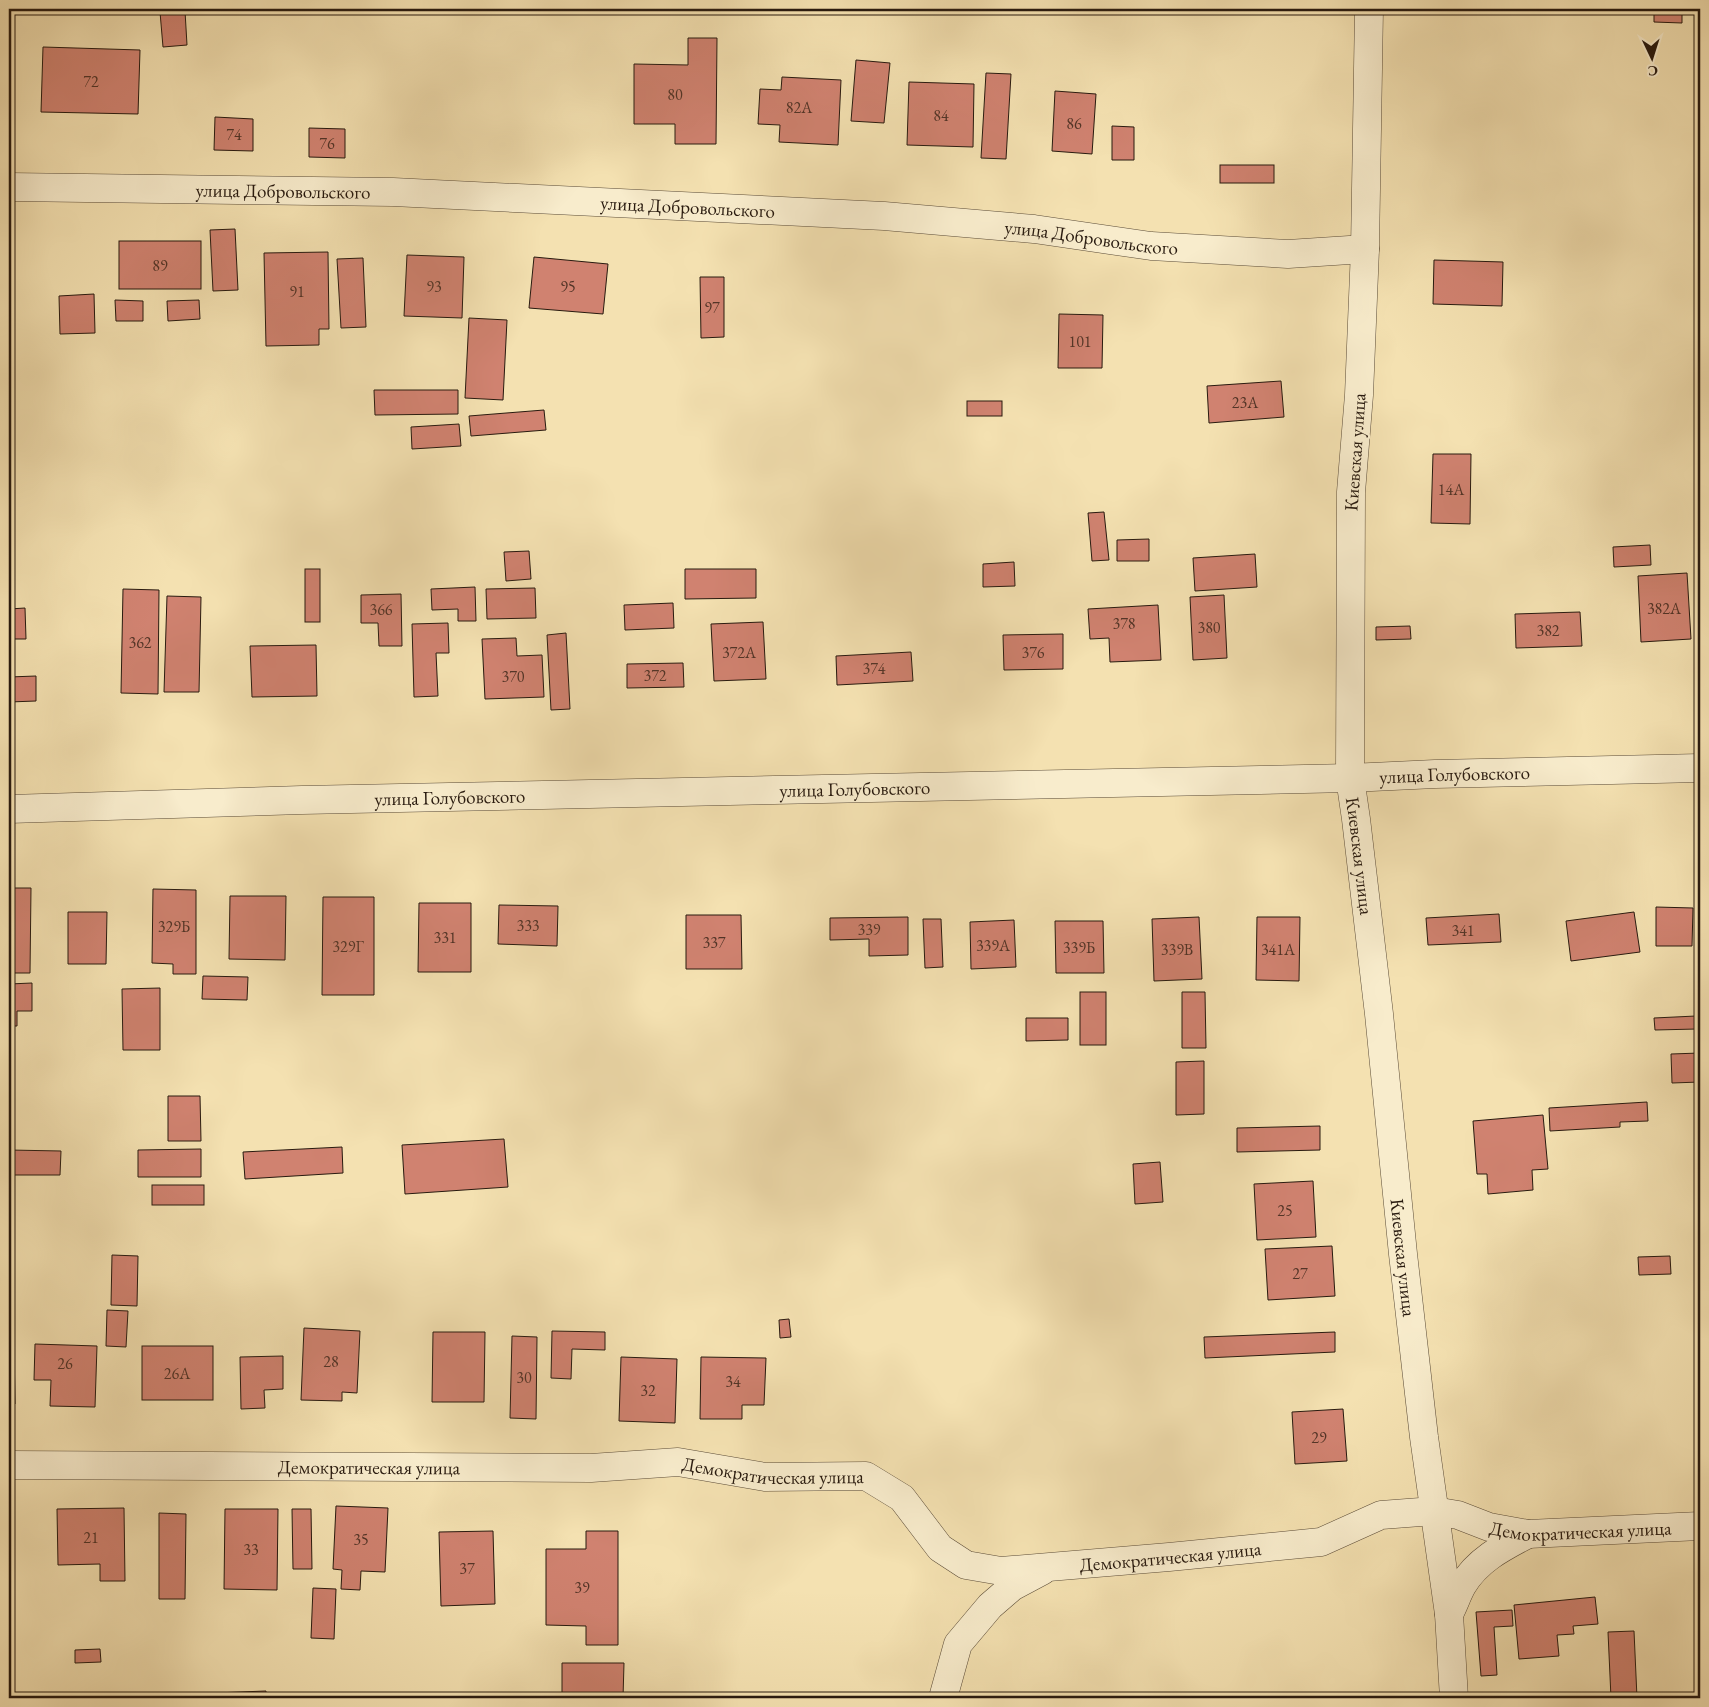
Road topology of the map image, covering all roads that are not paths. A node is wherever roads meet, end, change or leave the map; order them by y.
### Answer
1 (1369, 9) edge
2 (9, 188) edge
3 (1365, 249) junction
4 (1700, 768) edge
5 (1350, 778) junction
6 (9, 809) edge
7 (9, 1465) edge
8 (1434, 1511) junction
9 (1700, 1526) edge
10 (1528, 1534) junction
11 (1051, 1567) junction
12 (1449, 1614) junction
13 (944, 1698) edge
14 (1454, 1698) edge

1 - 3 street, Киевская улица
2 - 3 street, улица Добровольского
3 - 5 street, Киевская улица
4 - 5 street, улица Голубовского
5 - 6 street, улица Голубовского
5 - 8 street, Киевская улица
7 - 11 street, Демократическая улица
8 - 10 street, Демократическая улица
8 - 11 street, Демократическая улица
8 - 12 street, Киевская улица
9 - 10 street, Демократическая улица
10 - 12 street
11 - 13 street
12 - 14 street, Киевская улица

